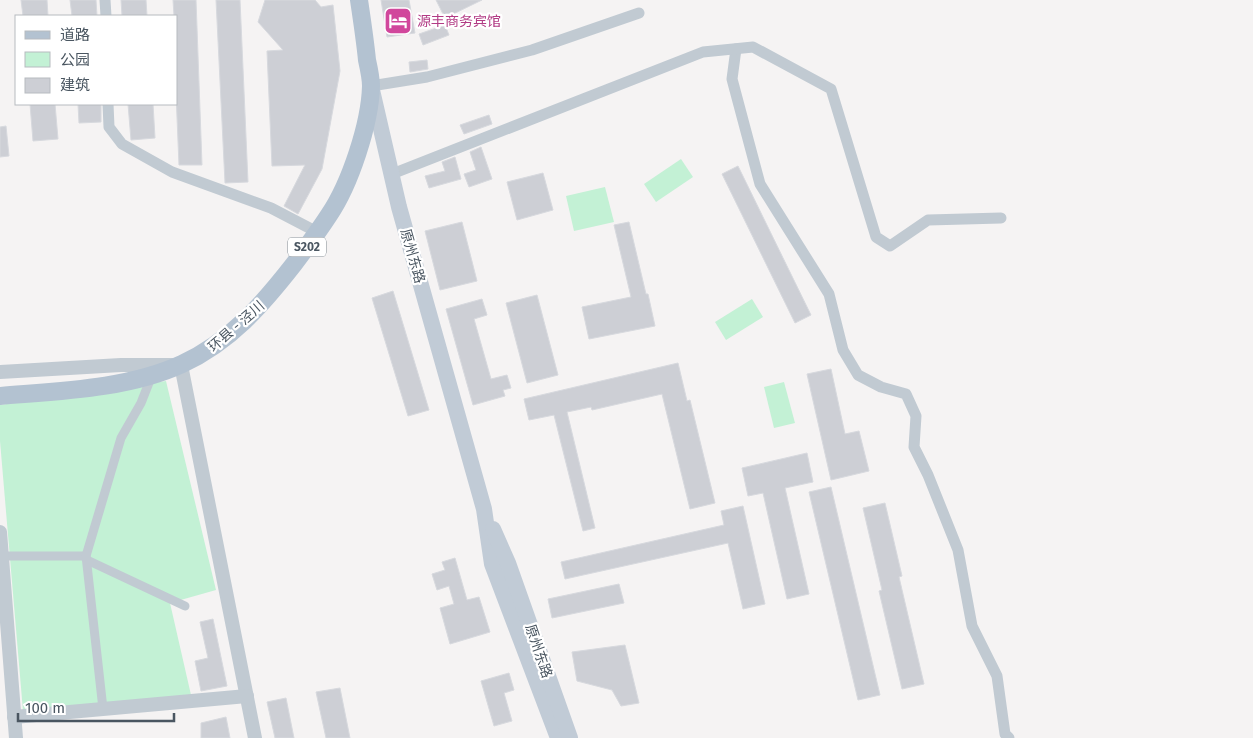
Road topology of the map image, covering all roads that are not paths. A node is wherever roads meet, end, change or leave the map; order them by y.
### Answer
1 (105, 0) edge
2 (359, 0) edge
3 (639, 13) dead end
4 (106, 15) edge
5 (736, 49) junction
6 (371, 86) junction
7 (108, 105) edge
8 (392, 174) junction
9 (1001, 218) dead end
10 (317, 232) junction
11 (180, 365) junction
12 (0, 372) edge
13 (152, 374) junction
14 (4, 396) edge
15 (0, 532) edge
16 (2, 556) junction
17 (86, 558) junction
18 (184, 606) dead end
19 (247, 696) junction
20 (103, 709) junction
21 (14, 717) junction
22 (559, 729) edge
23 (1007, 736) edge
24 (16, 738) edge
25 (256, 738) edge
26 (570, 738) edge
27 (993, 738) edge

1 - 4 street
2 - 6 main road, 原州东路 / S202
3 - 6 street
5 - 8 street
5 - 9 street
5 - 23 street
6 - 8 main road, 原州东路
6 - 10 main road, 环县 - 泾川 / S202
7 - 10 street
8 - 22 main road, 原州东路
10 - 11 main road, 环县 - 泾川 / S202
11 - 12 street
11 - 13 main road, 环县 - 泾川 / S202
11 - 19 street
13 - 14 main road, 环县 - 泾川 / S202
13 - 17 street
15 - 16 street
16 - 17 street
16 - 21 street
17 - 18 street
17 - 20 street
19 - 20 street
19 - 25 street
20 - 21 street
21 - 24 street
22 - 26 main road, 原州东路
23 - 27 street

